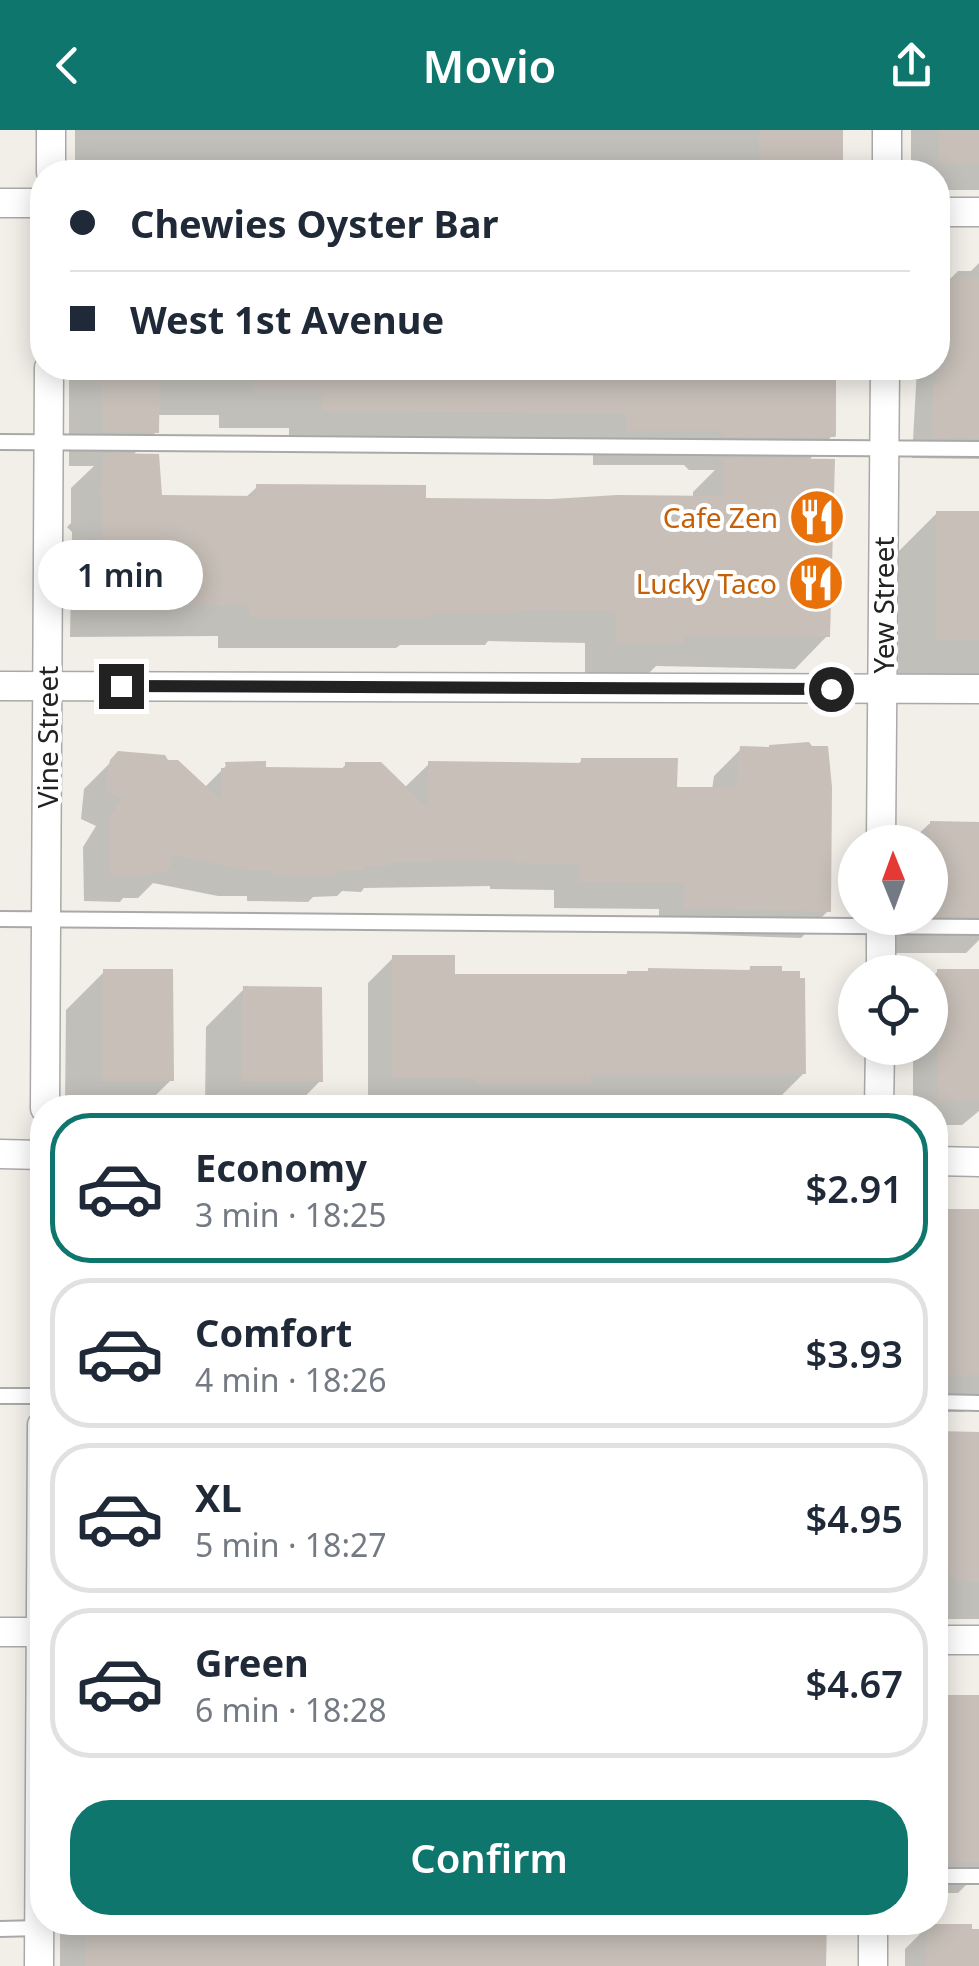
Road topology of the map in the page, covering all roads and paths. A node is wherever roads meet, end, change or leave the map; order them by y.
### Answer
1 (51, 130) edge
2 (887, 130) edge
3 (51, 160) edge
4 (887, 160) edge
5 (0, 203) edge
6 (30, 203) edge
7 (950, 212) edge
8 (979, 212) edge
9 (50, 380) edge
10 (885, 380) edge
11 (0, 442) edge
12 (49, 443) junction
13 (884, 448) junction
14 (979, 449) edge
15 (0, 686) edge
16 (48, 686) junction
17 (882, 689) junction
18 (979, 689) edge
19 (881, 825) edge
20 (0, 919) edge
21 (46, 919) junction
22 (838, 922) edge
23 (948, 925) edge
24 (979, 927) edge
25 (880, 1065) edge
26 (45, 1095) edge
27 (880, 1095) edge
28 (0, 1154) edge
29 (30, 1154) edge
30 (948, 1162) edge
31 (979, 1162) edge
32 (0, 1396) edge
33 (30, 1396) edge
34 (948, 1402) edge
35 (979, 1402) edge
36 (0, 1632) edge
37 (30, 1632) edge
38 (948, 1640) edge
39 (979, 1640) edge
40 (948, 1876) edge
41 (979, 1876) edge
42 (0, 1928) edge
43 (30, 1928) edge
44 (39, 1935) edge
45 (874, 1935) edge
46 (39, 1966) edge
47 (873, 1966) edge

1 - 3 street
2 - 4 street
5 - 6 street
7 - 8 street
9 - 12 street, Vine Street
10 - 13 street, Yew Street
11 - 12 lane
12 - 13 lane
12 - 16 street, Vine Street
13 - 14 lane
13 - 17 street, Yew Street
15 - 16 street
16 - 17 street
16 - 21 street, Vine Street
17 - 18 street
17 - 19 street, Yew Street
20 - 21 lane
21 - 22 lane
21 - 26 street, Vine Street
23 - 24 lane
25 - 27 street
28 - 29 street
30 - 31 street
32 - 33 lane
34 - 35 lane
36 - 37 street
38 - 39 street
40 - 41 lane
42 - 43 lane
44 - 46 street
45 - 47 street

